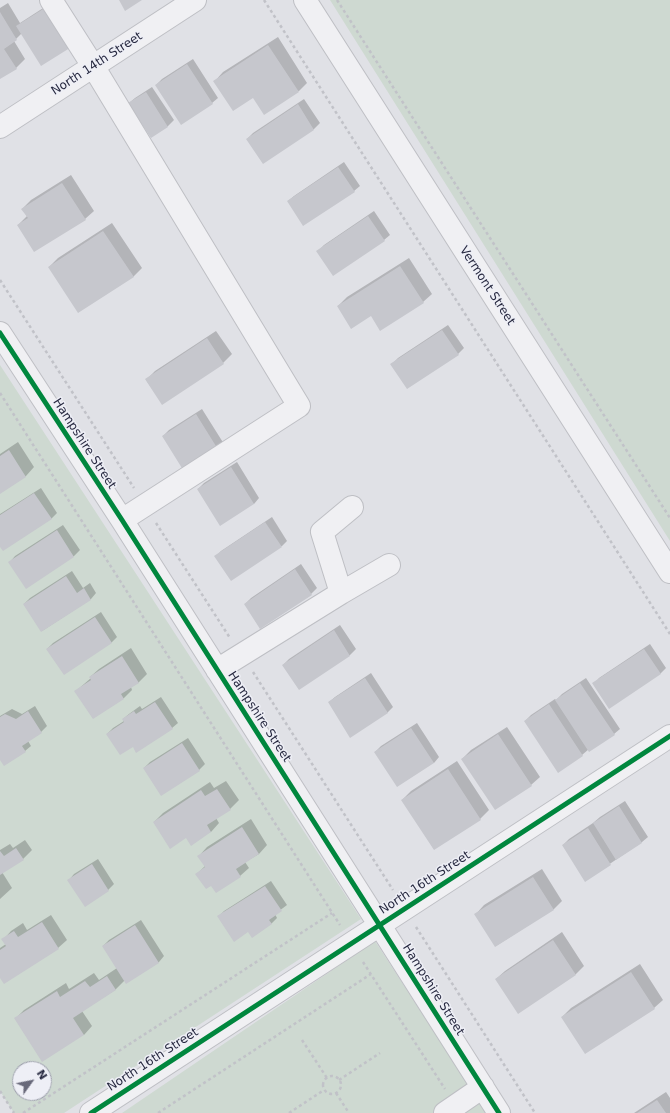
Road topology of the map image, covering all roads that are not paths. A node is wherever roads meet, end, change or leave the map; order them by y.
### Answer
1 (51, 0) edge
2 (194, 0) edge
3 (305, 0) edge
4 (93, 66) junction
5 (0, 127) edge
6 (0, 333) edge
7 (352, 507) dead end
8 (122, 520) junction
9 (389, 565) dead end
10 (670, 572) edge
11 (340, 593) junction
12 (217, 670) junction
13 (670, 736) edge
14 (380, 925) junction
15 (483, 1087) junction
16 (450, 1109) edge
17 (90, 1113) edge
18 (499, 1113) edge

1 - 4 street
2 - 4 street, North 14th Street
3 - 10 street, Vermont Street
4 - 5 street, North 14th Street
4 - 8 street
6 - 8 street, Hampshire Street
7 - 11 street
8 - 12 street, Hampshire Street
9 - 11 street
11 - 12 street
12 - 14 street, Hampshire Street
13 - 14 street, North 16th Street
14 - 15 street, Hampshire Street
14 - 17 street, North 16th Street
15 - 16 street
15 - 18 street, Hampshire Street

